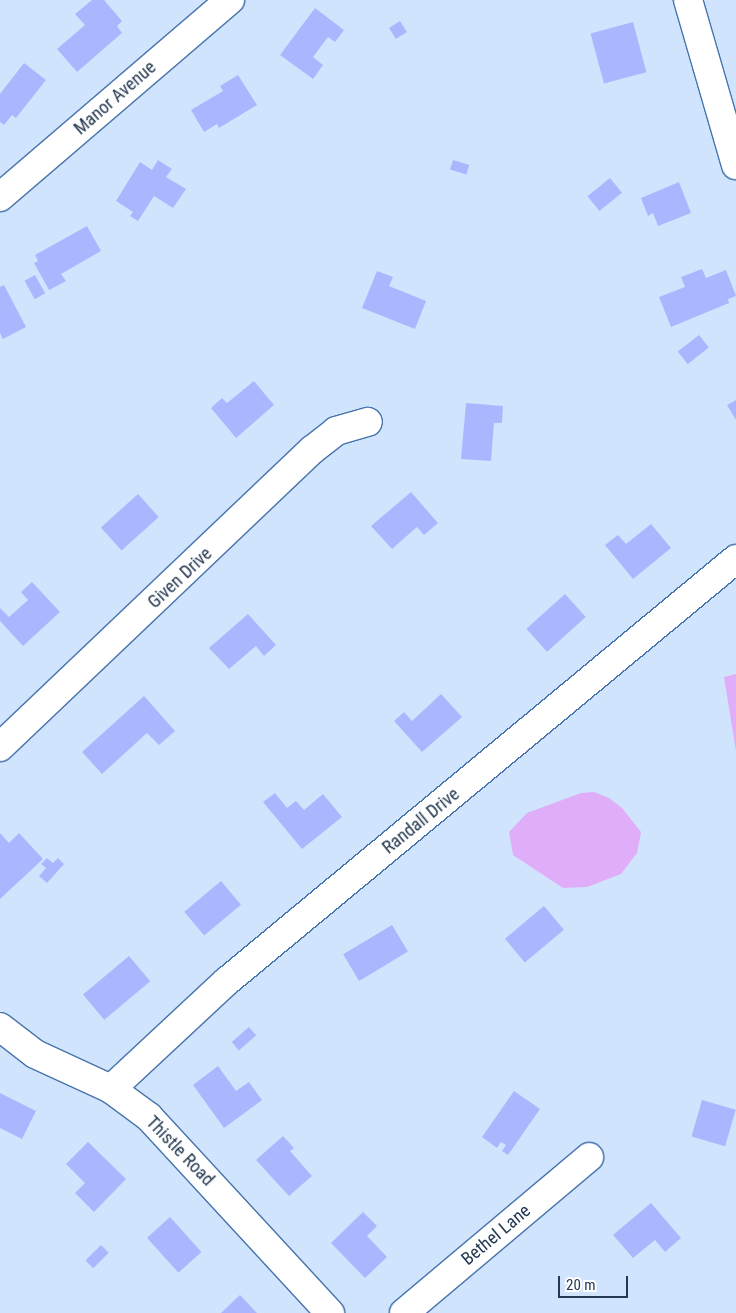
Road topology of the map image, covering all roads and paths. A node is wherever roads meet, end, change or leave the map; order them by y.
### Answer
1 (230, 0) edge
2 (688, 0) edge
3 (736, 165) edge
4 (0, 197) edge
5 (368, 422) dead end
6 (736, 559) edge
7 (0, 748) edge
8 (0, 1027) edge
9 (111, 1089) junction
10 (589, 1157) dead end
11 (330, 1313) edge
12 (404, 1313) edge

1 - 4 street, Manor Avenue
2 - 3 street
5 - 7 street, Given Drive
6 - 9 street, Randall Drive
8 - 9 street, Thistle Road
9 - 11 street, Thistle Road
10 - 12 street, Bethel Lane

